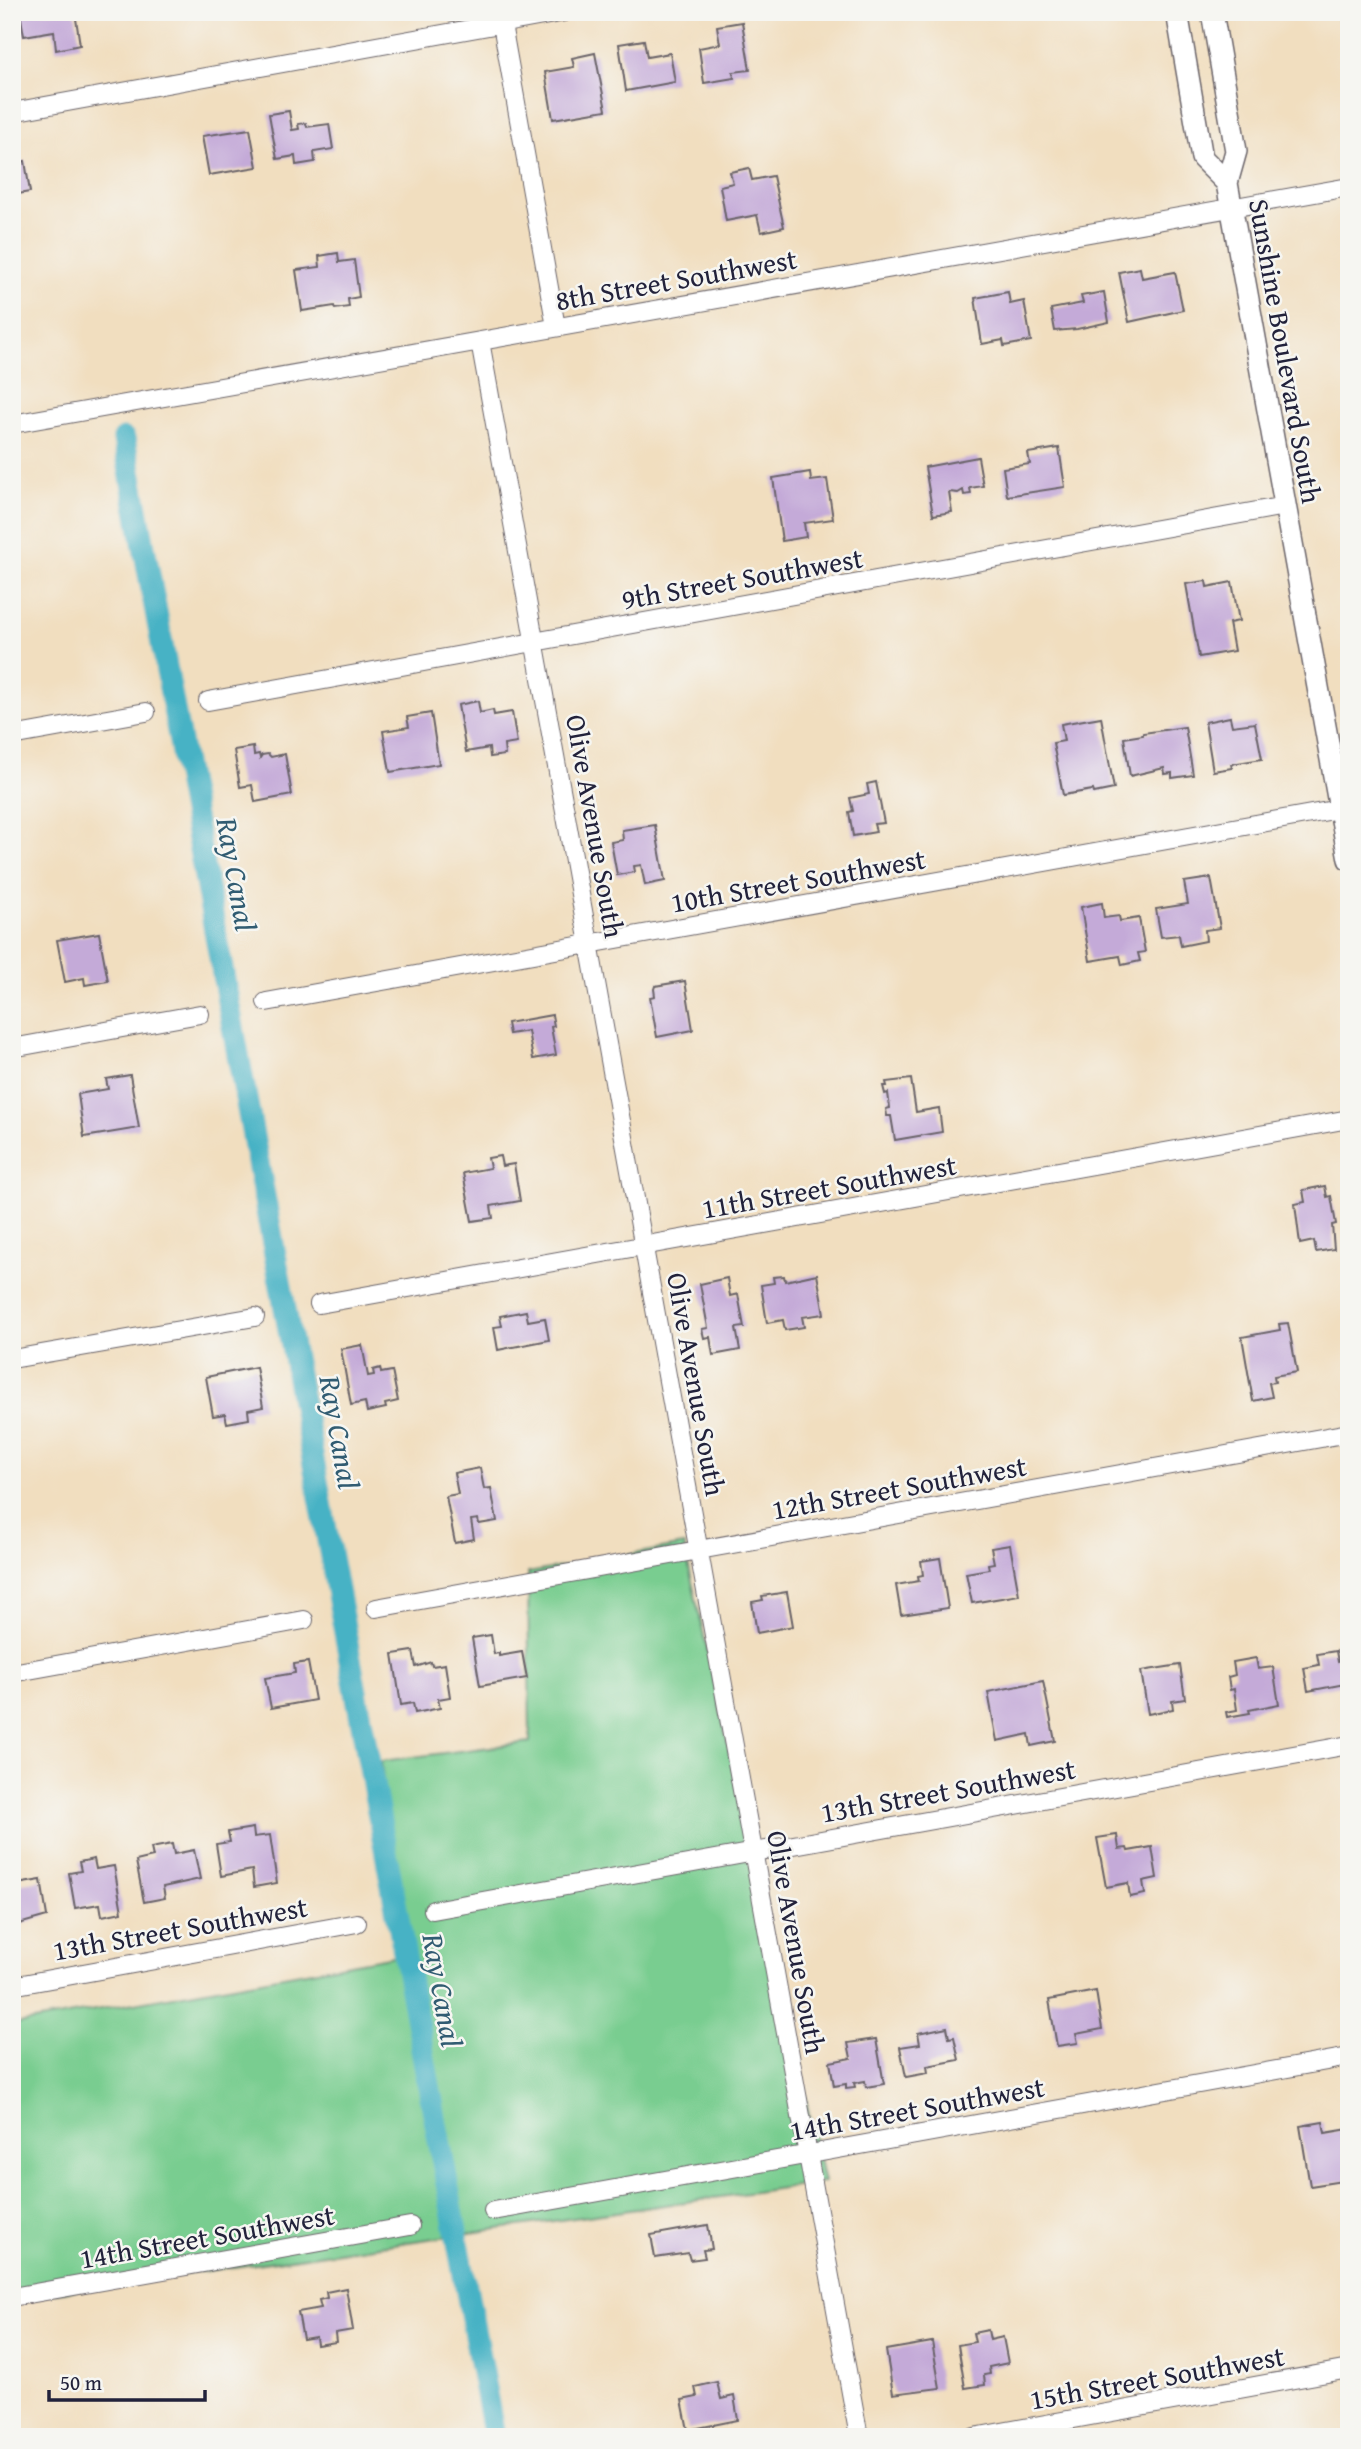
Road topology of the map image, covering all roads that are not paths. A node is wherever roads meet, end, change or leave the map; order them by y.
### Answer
1 (565, 12) edge
2 (1177, 12) edge
3 (1212, 12) edge
4 (501, 18) edge
5 (12, 112) edge
6 (1227, 183) junction
7 (1341, 188) edge
8 (1232, 206) junction
9 (556, 327) junction
10 (480, 341) junction
11 (12, 424) edge
12 (1285, 506) junction
13 (536, 641) junction
14 (208, 701) dead end
15 (146, 712) dead end
16 (12, 736) edge
17 (1339, 809) junction
18 (1349, 859) edge
19 (590, 944) junction
20 (266, 1002) dead end
21 (200, 1014) dead end
22 (12, 1048) edge
23 (1349, 1119) edge
24 (645, 1245) junction
25 (318, 1304) dead end
26 (256, 1317) dead end
27 (12, 1359) edge
28 (1349, 1433) edge
29 (700, 1550) junction
30 (376, 1608) dead end
31 (304, 1620) dead end
32 (12, 1673) edge
33 (1349, 1745) edge
34 (754, 1852) junction
35 (433, 1910) dead end
36 (357, 1923) dead end
37 (12, 1986) edge
38 (1349, 2057) edge
39 (808, 2155) junction
40 (494, 2211) dead end
41 (410, 2226) dead end
42 (12, 2297) edge
43 (1349, 2369) edge
44 (859, 2437) edge
45 (974, 2437) edge

1 - 4 street
2 - 6 street, Sunshine Boulevard South
3 - 6 street, Sunshine Boulevard South
4 - 5 street
4 - 9 street
6 - 8 street, Sunshine Boulevard South
7 - 8 street, 8th Street Southwest
8 - 9 street, 8th Street Southwest
8 - 12 street, Sunshine Boulevard South
9 - 10 street, 8th Street Southwest
10 - 11 street, 8th Street Southwest
10 - 13 street, Olive Avenue South
12 - 13 street, 9th Street Southwest
12 - 17 street, Sunshine Boulevard South
13 - 14 street, 9th Street Southwest
13 - 19 street, Olive Avenue South
15 - 16 street
17 - 18 street, Sunshine Boulevard South
17 - 19 street, 10th Street Southwest
19 - 20 street, 10th Street Southwest
19 - 24 street, Olive Avenue South
21 - 22 street
23 - 24 street, 11th Street Southwest
24 - 25 street, 11th Street Southwest
24 - 29 street, Olive Avenue South
26 - 27 street
28 - 29 street, 12th Street Southwest
29 - 30 street, 12th Street Southwest
29 - 34 street, Olive Avenue South
31 - 32 street
33 - 34 street, 13th Street Southwest
34 - 35 street, 13th Street Southwest
34 - 39 street, Olive Avenue South
36 - 37 street, 13th Street Southwest
38 - 39 street, 14th Street Southwest
39 - 40 street, 14th Street Southwest
39 - 44 street, Olive Avenue South
41 - 42 street, 14th Street Southwest
43 - 45 street, 15th Street Southwest

